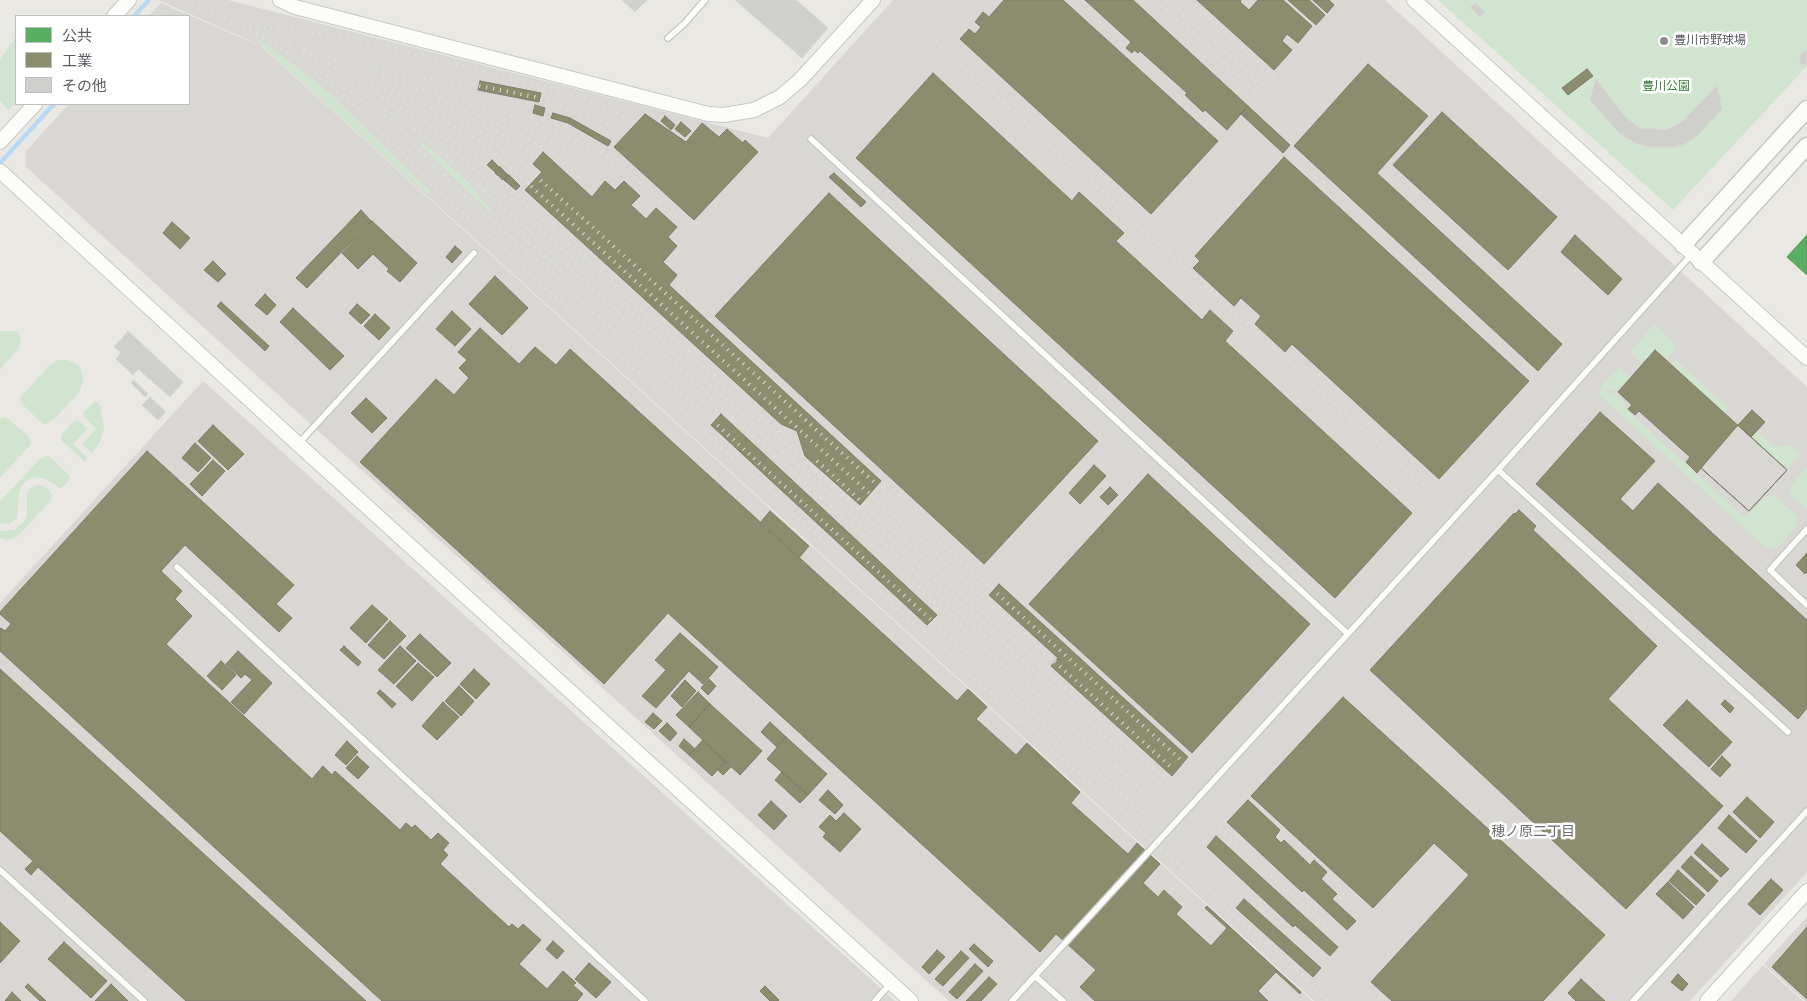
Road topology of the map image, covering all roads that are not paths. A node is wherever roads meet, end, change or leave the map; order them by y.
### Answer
1 (129, 0) edge
2 (280, 0) edge
3 (705, 0) edge
4 (873, 0) edge
5 (1414, 0) edge
6 (115, 15) edge
7 (668, 38) dead end
8 (34, 105) edge
9 (1807, 109) edge
10 (811, 139) dead end
11 (0, 142) edge
12 (1807, 146) edge
13 (0, 170) edge
14 (474, 253) dead end
15 (1692, 254) junction
16 (1807, 358) edge
17 (298, 444) junction
18 (1498, 470) junction
19 (1807, 529) edge
20 (177, 567) dead end
21 (1807, 605) edge
22 (1347, 633) junction
23 (1788, 732) dead end
24 (1807, 811) edge
25 (0, 870) edge
26 (1807, 891) edge
27 (1035, 976) junction
28 (891, 983) junction
29 (144, 1001) edge
30 (645, 1001) edge
31 (875, 1001) edge
32 (911, 1001) edge
33 (1012, 1001) edge
34 (1063, 1001) edge
35 (1633, 1001) edge
36 (1708, 1001) edge

1 - 6 street
2 - 4 street
3 - 7 lane
5 - 15 street
8 - 11 street
9 - 15 main road
10 - 22 lane
12 - 15 main road
13 - 17 street
14 - 17 lane
15 - 16 street
15 - 18 lane
17 - 28 street
18 - 22 lane
18 - 23 lane
19 - 21 lane
20 - 30 lane
22 - 27 lane
24 - 35 lane
25 - 29 lane
26 - 36 street
27 - 33 lane
27 - 34 lane
28 - 31 lane
28 - 32 street

